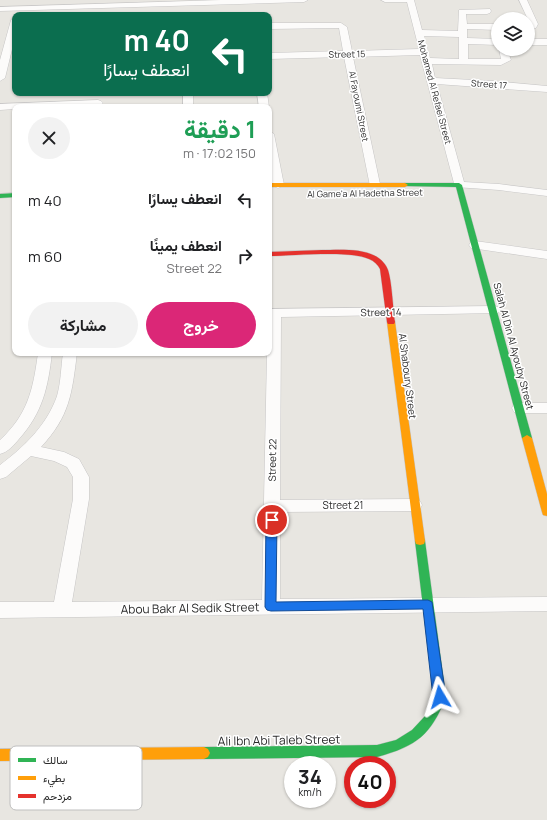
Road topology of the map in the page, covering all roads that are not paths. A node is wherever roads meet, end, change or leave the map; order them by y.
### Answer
1 (272, 0) edge
2 (304, 0) edge
3 (385, 0) edge
4 (410, 0) edge
5 (484, 0) edge
6 (523, 0) edge
7 (200, 1) edge
8 (97, 3) edge
9 (108, 3) edge
10 (18, 8) edge
11 (0, 9) edge
12 (487, 10) junction
13 (528, 12) edge
14 (491, 18) edge
15 (272, 26) edge
16 (491, 28) edge
17 (12, 32) edge
18 (419, 33) junction
19 (463, 34) junction
20 (491, 40) edge
21 (535, 42) edge
22 (547, 42) edge
23 (349, 54) junction
24 (272, 56) edge
25 (505, 56) edge
26 (425, 57) junction
27 (464, 62) junction
28 (1, 74) edge
29 (432, 81) junction
30 (547, 89) edge
31 (83, 101) edge
32 (98, 101) edge
33 (42, 104) edge
34 (12, 106) edge
35 (0, 107) edge
36 (272, 166) edge
37 (374, 184) junction
38 (274, 188) edge
39 (461, 188) junction
40 (547, 193) edge
41 (12, 195) edge
42 (0, 196) edge
43 (0, 204) edge
44 (12, 204) edge
45 (475, 245) junction
46 (272, 254) edge
47 (547, 255) edge
48 (493, 310) junction
49 (389, 312) junction
50 (272, 313) edge
51 (45, 356) edge
52 (70, 356) edge
53 (271, 356) edge
54 (519, 408) junction
55 (547, 408) edge
56 (0, 449) edge
57 (28, 450) junction
58 (0, 473) edge
59 (414, 505) junction
60 (272, 506) junction
61 (547, 512) edge
62 (547, 604) edge
63 (428, 605) junction
64 (271, 607) junction
65 (62, 609) junction
66 (0, 610) edge
67 (142, 754) edge
68 (0, 755) edge
69 (10, 755) edge

1 - 2 street
1 - 7 street
3 - 4 street
4 - 18 street, Mohamed Al Refaei Street
5 - 12 street
6 - 13 street
7 - 9 street
8 - 9 street
8 - 10 street
10 - 11 street
12 - 14 street
12 - 19 street
15 - 23 street, Al Fayoumi Street
16 - 19 street
17 - 28 street
18 - 19 street
18 - 26 street, Mohamed Al Refaei Street
19 - 20 street
19 - 27 street
21 - 22 street
23 - 24 street, Street 15
23 - 26 street, Street 15
23 - 37 street, Al Fayoumi Street
25 - 27 street, Street 15
26 - 27 street, Street 15
26 - 29 street, Mohamed Al Refaei Street
29 - 30 street, Street 17
29 - 39 street, Mohamed Al Refaei Street
31 - 32 street
31 - 33 street
34 - 35 street
36 - 38 street
37 - 38 street, Al Game'a Al Hadetha Street
37 - 39 street, Al Game'a Al Hadetha Street
38 - 39 street, Al Game'a Al Hadetha Street
39 - 40 street
39 - 45 street, Salah Al Din Al Ayouby Street
41 - 42 street
43 - 44 street
45 - 47 street
45 - 48 street, Salah Al Din Al Ayouby Street
46 - 49 street, Al Shaboury Street
48 - 49 street, Street 14
48 - 54 street, Salah Al Din Al Ayouby Street
49 - 50 street, Street 14
49 - 59 street, Al Shaboury Street
51 - 56 street
52 - 57 street
53 - 60 street, Street 22
54 - 55 street
54 - 61 street, Salah Al Din Al Ayouby Street
57 - 58 street
57 - 65 street
59 - 60 street, Street 21
59 - 63 street, Al Shaboury Street
60 - 64 street, Street 22
62 - 63 street, Abou Bakr Al Sedik Street
63 - 64 street, Abou Bakr Al Sedik Street
63 - 67 street, Ali Ibn Abi Taleb Street
64 - 65 street, Abou Bakr Al Sedik Street
65 - 66 street, Abou Bakr Al Sedik Street
68 - 69 street, Ali Ibn Abi Taleb Street

